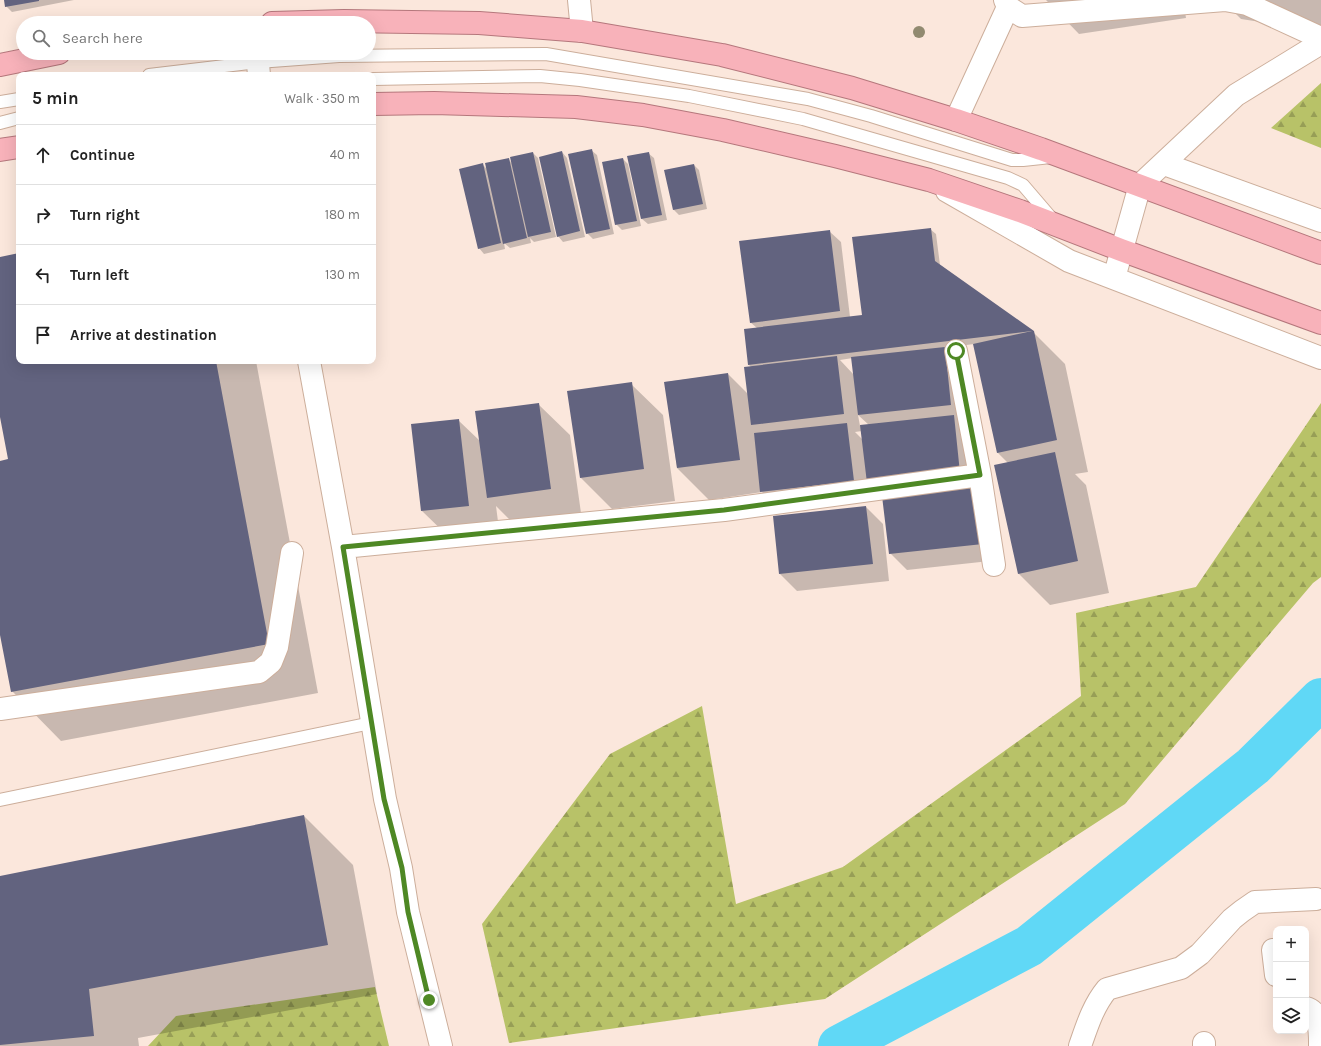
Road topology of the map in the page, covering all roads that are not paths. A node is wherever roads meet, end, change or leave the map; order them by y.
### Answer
1 (579, 0) edge
2 (1007, 4) edge
3 (376, 21) edge
4 (582, 32) junction
5 (1321, 38) edge
6 (1321, 42) edge
7 (376, 56) edge
8 (25, 60) edge
9 (293, 60) edge
10 (258, 63) edge
11 (0, 65) edge
12 (176, 72) edge
13 (376, 79) edge
14 (16, 99) edge
15 (0, 102) edge
16 (376, 104) edge
17 (16, 119) edge
18 (956, 120) junction
19 (0, 123) edge
20 (16, 147) edge
21 (0, 150) edge
22 (1058, 156) junction
23 (1164, 164) junction
24 (929, 180) junction
25 (1140, 185) junction
26 (1321, 221) edge
27 (1057, 226) junction
28 (1121, 250) junction
29 (1321, 253) edge
30 (1114, 278) junction
31 (1321, 323) edge
32 (956, 351) dead end
33 (1321, 358) edge
34 (310, 364) edge
35 (980, 475) junction
36 (343, 547) junction
37 (292, 553) dead end
38 (994, 565) dead end
39 (0, 709) edge
40 (371, 723) junction
41 (0, 800) edge
42 (1316, 899) dead end
43 (1309, 1009) edge
44 (440, 1046) edge
45 (1080, 1046) edge
46 (1320, 1046) edge

1 - 4 street
2 - 5 street
2 - 18 street
3 - 4 highway
4 - 18 highway
6 - 23 street
7 - 22 lane
8 - 11 highway
9 - 10 lane
10 - 12 lane
13 - 27 lane
14 - 15 lane
16 - 24 highway
17 - 19 lane
18 - 22 highway
20 - 21 highway
22 - 25 highway
23 - 25 street
23 - 26 street
24 - 27 highway
24 - 30 street
25 - 28 street
25 - 29 highway
27 - 28 highway
28 - 30 street
28 - 31 highway
30 - 33 street
32 - 35 street
34 - 36 street
35 - 36 street
35 - 38 street
36 - 40 street
37 - 39 street
40 - 41 lane
40 - 44 street
42 - 45 street
43 - 46 street

